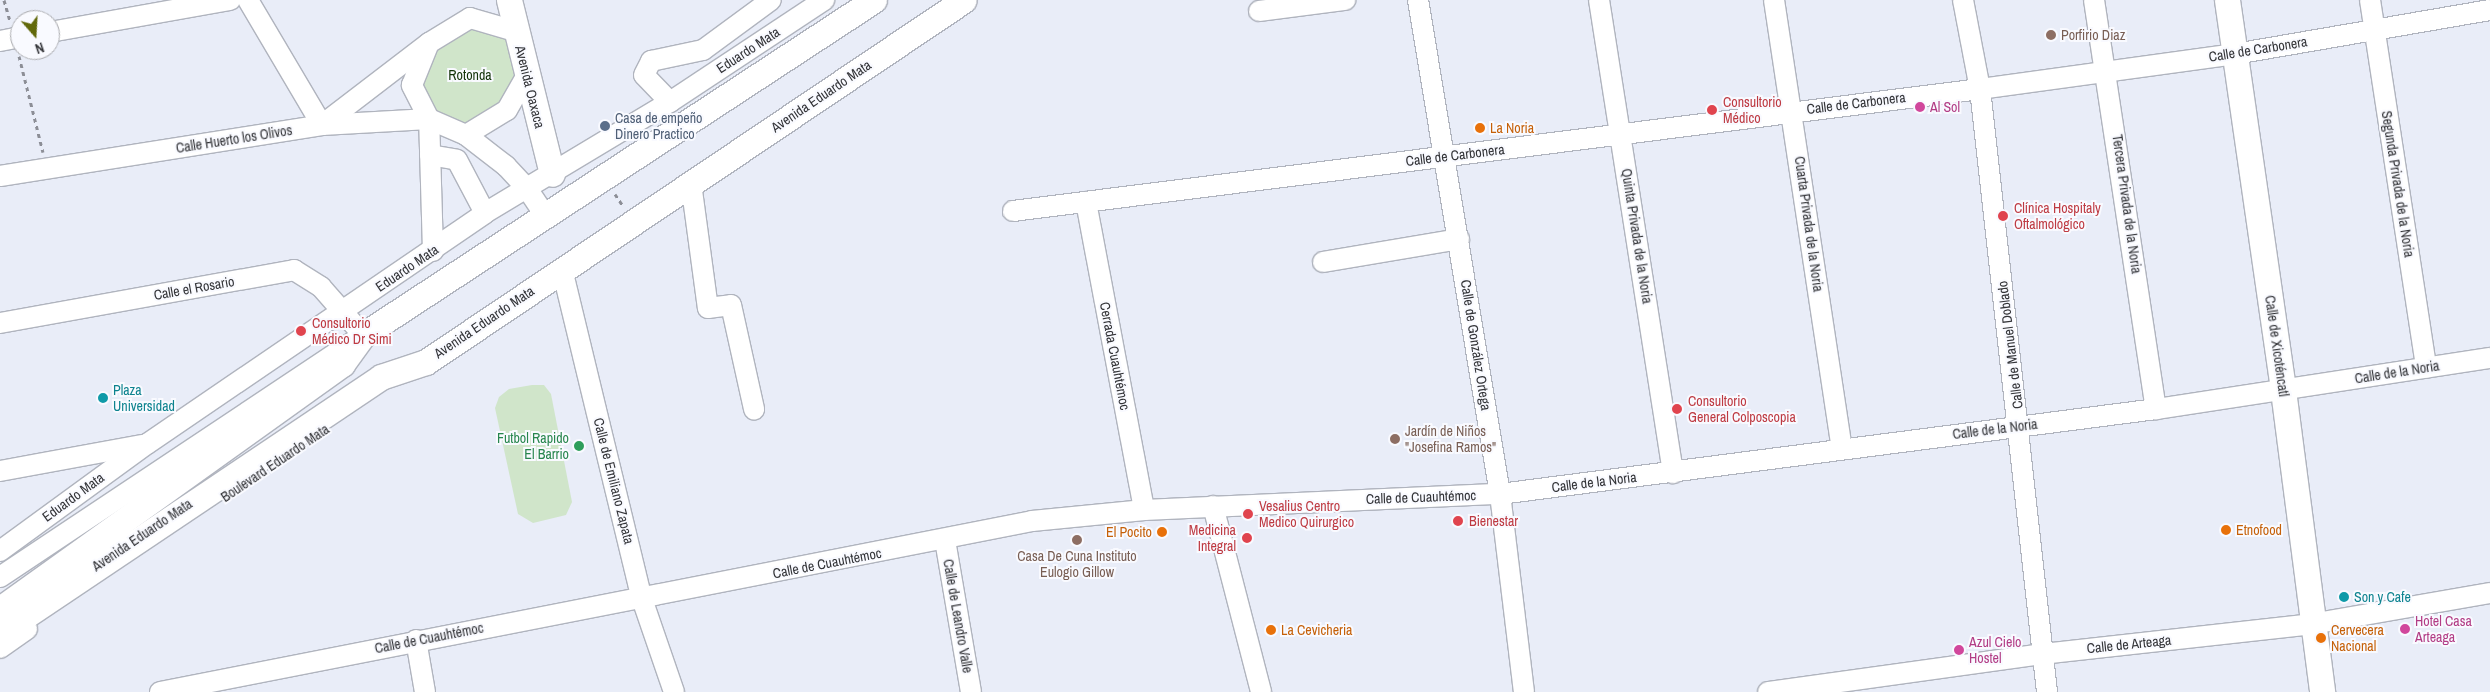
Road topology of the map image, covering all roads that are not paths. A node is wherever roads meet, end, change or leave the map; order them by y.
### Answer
1 (230, 0) edge
2 (248, 0) edge
3 (509, 0) edge
4 (748, 0) edge
5 (771, 0) edge
6 (824, 0) edge
7 (874, 0) edge
8 (964, 0) edge
9 (1345, 0) edge
10 (1418, 0) edge
11 (1599, 0) edge
12 (1774, 0) edge
13 (1963, 0) edge
14 (2094, 0) edge
15 (2227, 0) edge
16 (2370, 0) edge
17 (941, 10) edge
18 (2490, 10) edge
19 (1259, 11) dead end
20 (735, 24) junction
21 (60, 30) edge
22 (2374, 30) junction
23 (515, 31) junction
24 (429, 43) junction
25 (703, 50) junction
26 (2234, 54) junction
27 (717, 70) junction
28 (2107, 70) junction
29 (527, 75) junction
30 (1980, 88) junction
31 (670, 102) junction
32 (1792, 111) junction
33 (429, 119) junction
34 (322, 125) junction
35 (1622, 133) junction
36 (466, 135) junction
37 (430, 154) junction
38 (1445, 156) junction
39 (552, 174) junction
40 (0, 176) edge
41 (691, 183) junction
42 (528, 190) junction
43 (1086, 202) junction
44 (1013, 211) dead end
45 (485, 213) junction
46 (546, 217) junction
47 (1459, 239) junction
48 (433, 251) junction
49 (1323, 262) dead end
50 (562, 268) junction
51 (342, 312) junction
52 (0, 323) edge
53 (363, 335) junction
54 (2490, 358) edge
55 (426, 362) junction
56 (2426, 368) junction
57 (2284, 390) junction
58 (754, 409) dead end
59 (2156, 409) junction
60 (2020, 425) junction
61 (147, 444) junction
62 (1842, 449) junction
63 (0, 470) edge
64 (1673, 473) junction
65 (1500, 494) junction
66 (1213, 506) junction
67 (1144, 510) junction
68 (112, 540) junction
69 (945, 540) junction
70 (0, 551) edge
71 (0, 577) edge
72 (2490, 594) edge
73 (642, 599) junction
74 (0, 609) edge
75 (2312, 624) junction
76 (0, 633) edge
77 (416, 640) junction
78 (0, 648) edge
79 (2042, 654) junction
80 (160, 692) edge
81 (425, 692) edge
82 (674, 692) edge
83 (971, 692) edge
84 (1261, 692) edge
85 (1524, 692) edge
86 (1768, 692) edge
87 (2047, 692) edge
88 (2322, 692) edge

1 - 21 street
2 - 34 street
3 - 23 main road, Avenida Oaxaca
4 - 20 street
5 - 20 street
6 - 27 street, Eduardo Mata
7 - 46 main road, Avenida Eduardo Mata
8 - 17 main road, Avenida Eduardo Mata
9 - 19 street
10 - 38 street, Calle de González Ortega
11 - 35 street, Quinta Privada de la Noria
12 - 32 street, Cuarta Privada de la Noria
13 - 30 street, Calle de Manuel Doblado
14 - 28 street, Tercera Privada de la Noria
15 - 26 main road, Calle de Xicoténcatl
16 - 22 street, Segunda Privada de la Noria
17 - 41 main road, Avenida Eduardo Mata
18 - 22 street, Calle de Carbonera
20 - 25 street
22 - 26 street, Calle de Carbonera
22 - 56 street, Segunda Privada de la Noria
23 - 24 street
23 - 29 main road, Avenida Oaxaca
24 - 33 street
24 - 34 street
25 - 27 street
25 - 31 street
26 - 28 street, Calle de Carbonera
26 - 57 main road, Calle de Xicoténcatl
27 - 31 street, Eduardo Mata
28 - 30 street, Calle de Carbonera
28 - 59 street, Tercera Privada de la Noria
29 - 36 street
29 - 39 main road, Avenida Oaxaca
30 - 32 street, Calle de Carbonera
30 - 60 street, Calle de Manuel Doblado
31 - 39 street, Eduardo Mata
32 - 35 street, Calle de Carbonera
32 - 62 street, Cuarta Privada de la Noria
33 - 34 street, Calle Huerto los Olivos
33 - 36 street, Calle Huerto los Olivos
33 - 37 street
34 - 40 street, Calle Huerto los Olivos
35 - 38 street, Calle de Carbonera
35 - 64 street, Quinta Privada de la Noria
36 - 42 street, Calle Huerto los Olivos
37 - 45 street
37 - 48 street
38 - 43 street, Calle de Carbonera
38 - 47 street, Calle de González Ortega
39 - 42 street, Eduardo Mata
41 - 50 main road, Avenida Eduardo Mata
41 - 58 street
42 - 45 street, Eduardo Mata
42 - 46 street, Calle Huerto los Olivos
43 - 44 street, Calle de Carbonera
43 - 67 street, Cerrada Cuauhtémoc
45 - 48 street, Eduardo Mata
46 - 53 main road, Avenida Eduardo Mata
47 - 49 street
47 - 65 street, Calle de González Ortega
48 - 51 street, Eduardo Mata
50 - 55 main road, Avenida Eduardo Mata
50 - 73 street, Calle de Emiliano Zapata
51 - 52 street, Calle el Rosario
51 - 53 street, Calle el Rosario
51 - 61 street, Eduardo Mata
53 - 68 main road, Avenida Eduardo Mata
53 - 71 street
54 - 56 street, Calle de la Noria
55 - 68 main road, Avenida Eduardo Mata
55 - 78 street, Boulevard Eduardo Mata
56 - 57 street, Calle de la Noria
57 - 59 street, Calle de la Noria
57 - 75 main road, Calle de Xicoténcatl
59 - 60 street, Calle de la Noria
60 - 62 street, Calle de la Noria
60 - 79 street, Calle de Manuel Doblado
61 - 63 street
61 - 70 street, Eduardo Mata
62 - 64 street, Calle de la Noria
64 - 65 street, Calle de la Noria
65 - 66 street, Calle de Cuauhtémoc
65 - 85 street, Calle de González Ortega
66 - 67 street, Calle de Cuauhtémoc
66 - 84 street
67 - 69 street, Calle de Cuauhtémoc
68 - 74 main road, Avenida Eduardo Mata
68 - 76 main road, Avenida Eduardo Mata
69 - 73 street, Calle de Cuauhtémoc
69 - 83 street, Calle de Leandro Valle
72 - 75 street, Calle de Arteaga
73 - 77 street, Calle de Cuauhtémoc
73 - 82 street, Calle de Emiliano Zapata
75 - 79 street, Calle de Arteaga
75 - 88 main road, Calle de Xicoténcatl
77 - 80 street, Calle de Cuauhtémoc
77 - 81 street
79 - 86 street, Calle de Arteaga
79 - 87 street, Calle de Manuel Doblado

